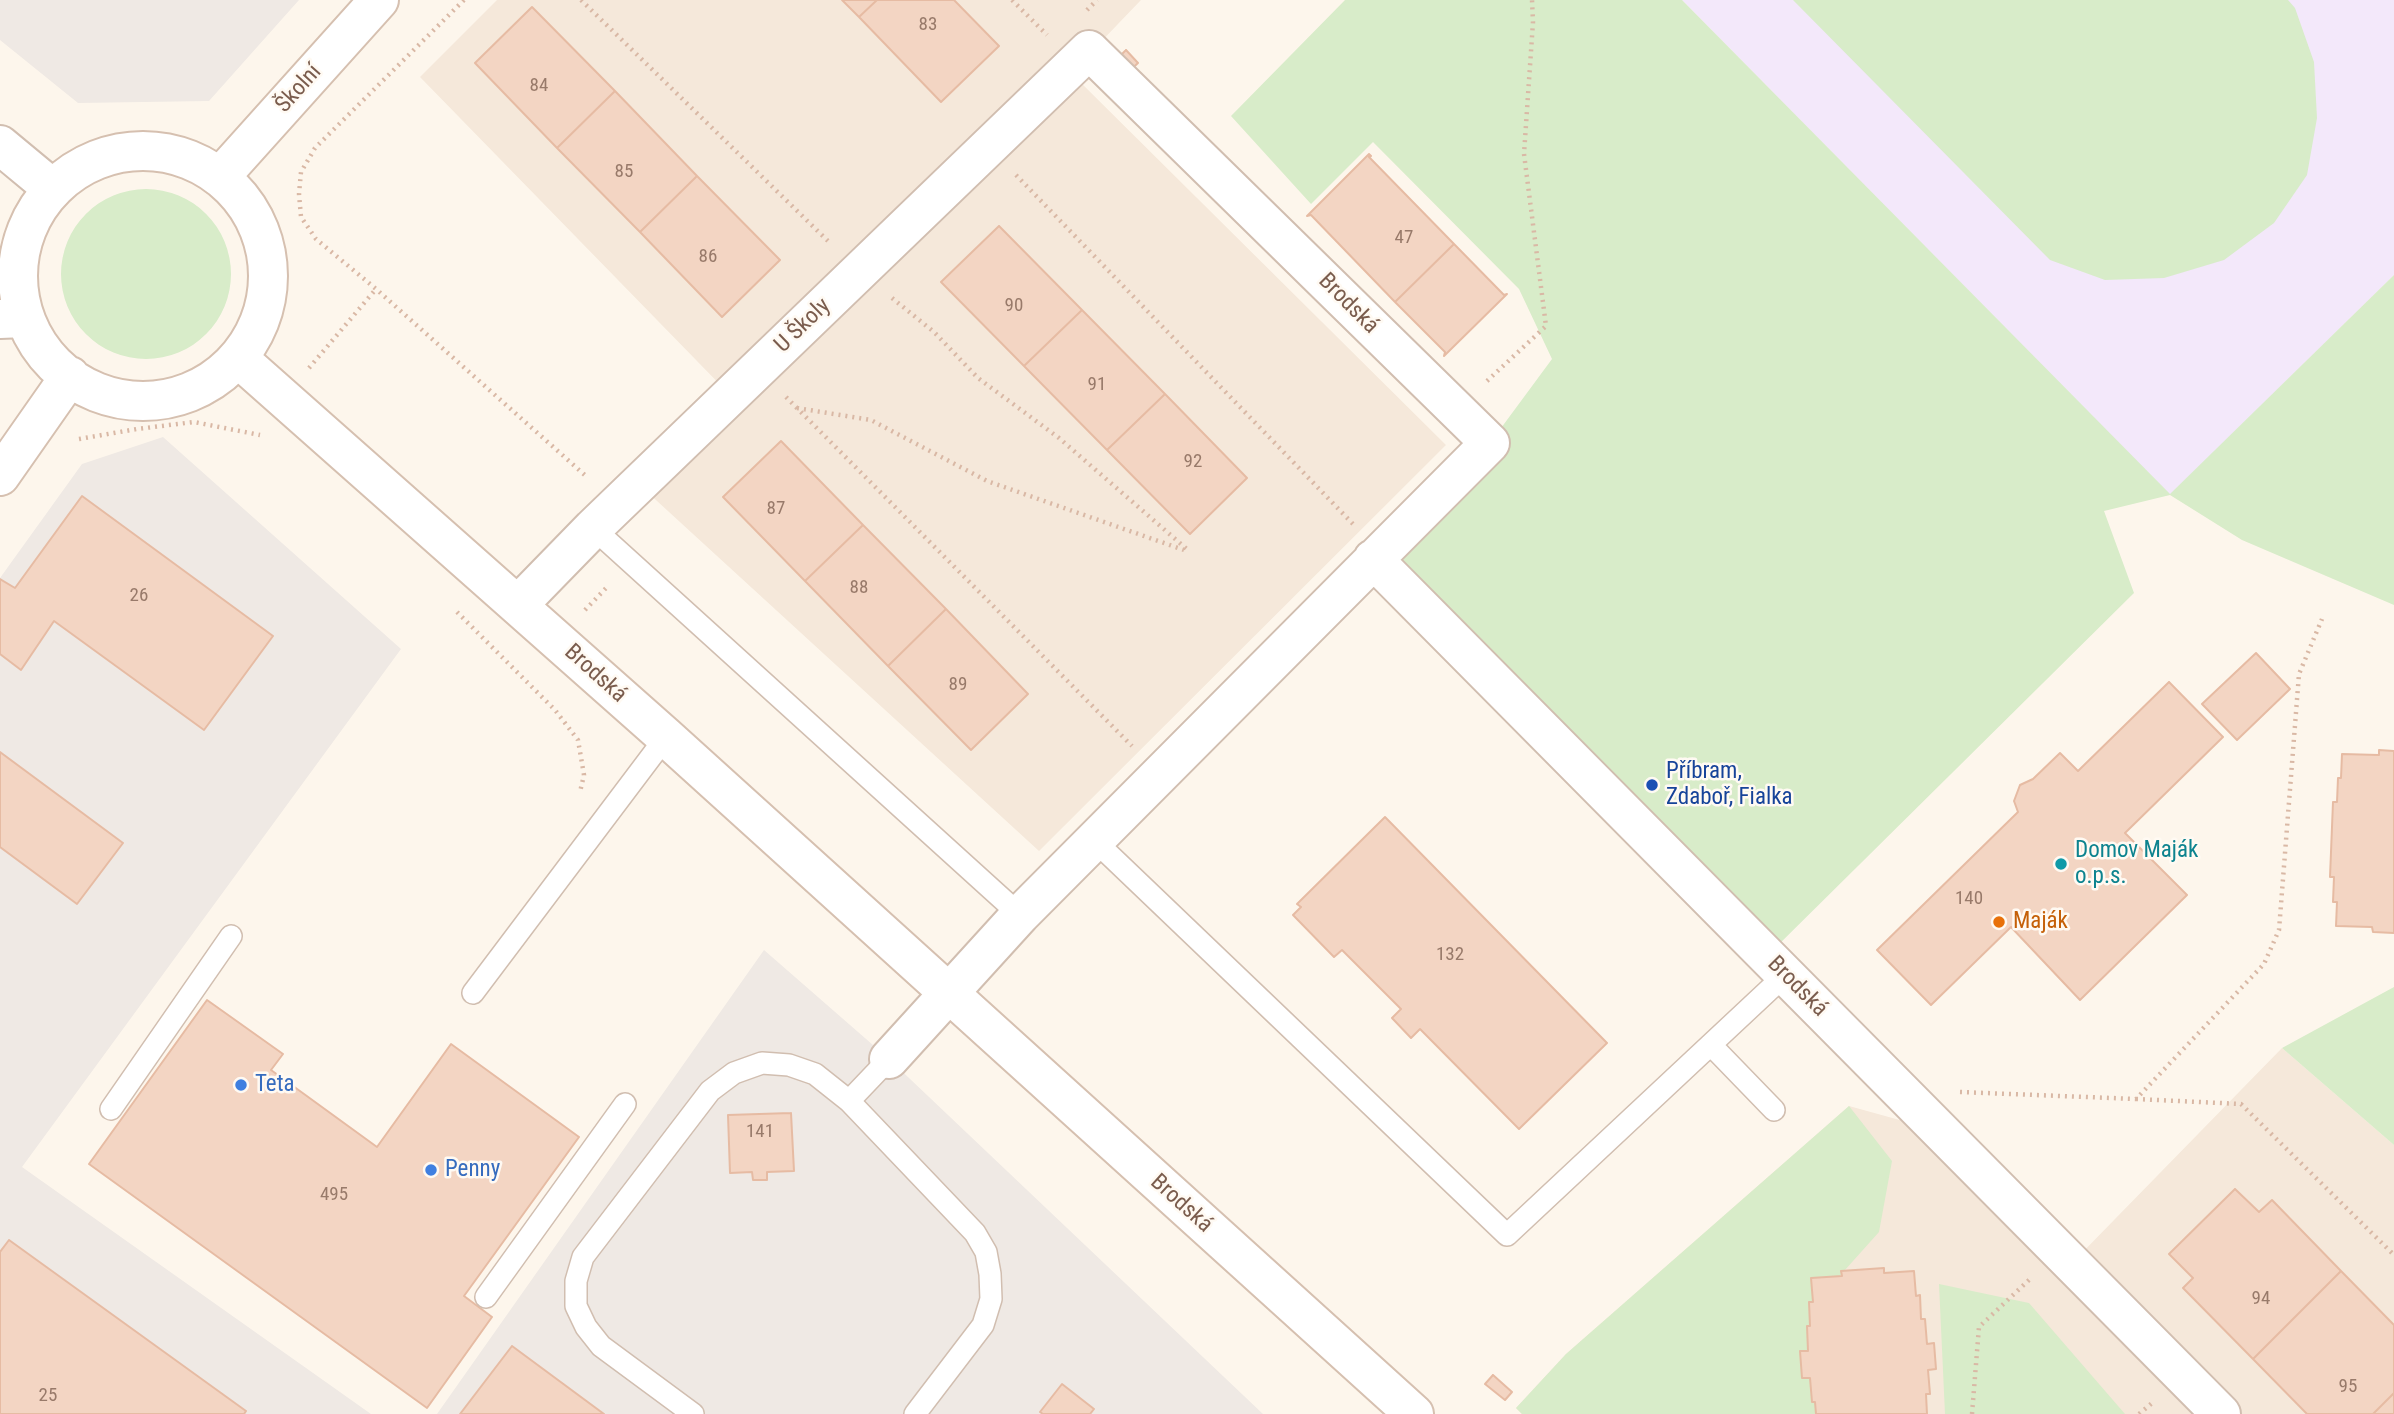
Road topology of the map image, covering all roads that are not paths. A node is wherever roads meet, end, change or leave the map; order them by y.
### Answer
1 (379, 0) edge
2 (1071, 46) joint
3 (0, 145) edge
4 (220, 177) junction
5 (53, 189) junction
6 (12, 318) edge
7 (238, 358) junction
8 (69, 376) junction
9 (0, 476) edge
10 (605, 517) junction
11 (1376, 556) junction
12 (518, 605) junction
13 (666, 737) junction
14 (1095, 841) junction
15 (1020, 915) junction
16 (231, 936) dead end
17 (1785, 975) junction
18 (473, 993) dead end
19 (948, 994) junction
20 (1712, 1045) junction
21 (889, 1059) joint
22 (849, 1101) junction
23 (625, 1104) dead end
24 (111, 1109) dead end
25 (1774, 1110) dead end
26 (486, 1297) dead end
27 (927, 1409) edge
28 (1404, 1411) edge
29 (694, 1414) edge
30 (2221, 1414) edge

1 - 4 street, Školní
2 - 10 street, U Školy
2 - 11 street, Brodská
3 - 5 street
4 - 5 street
4 - 7 street
5 - 6 street
6 - 8 street
7 - 8 street
7 - 12 street, Brodská
8 - 9 street
10 - 12 street, U Školy
10 - 15 lane
11 - 14 street, Brodská
11 - 17 street, Brodská
12 - 13 street, Brodská
13 - 18 lane
13 - 19 street, Brodská
14 - 15 street, Brodská
14 - 20 lane
15 - 19 street, Brodská
16 - 24 lane
17 - 20 lane
17 - 30 street, Brodská
19 - 21 street, Brodská
19 - 28 street, Brodská
20 - 25 lane
21 - 22 lane
22 - 27 lane
22 - 29 lane
23 - 26 lane

